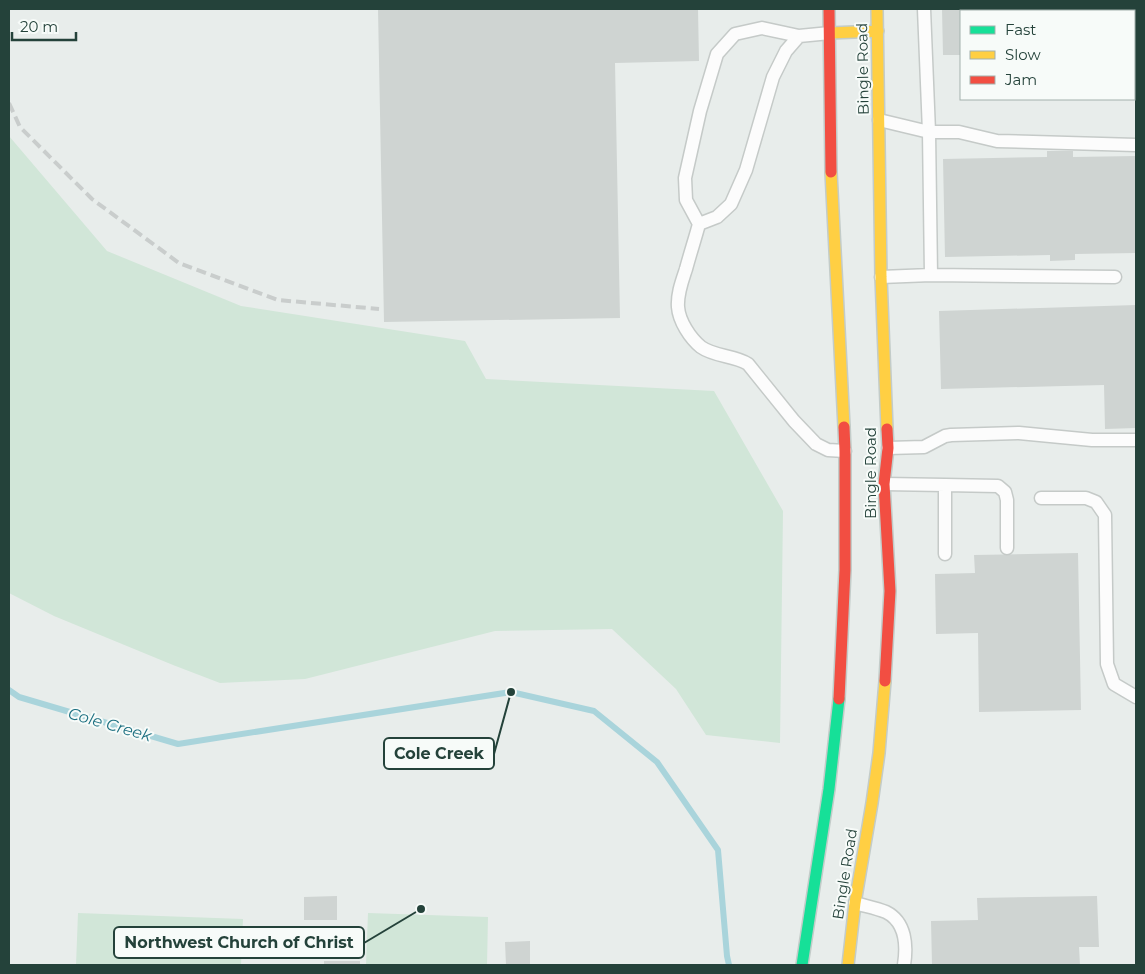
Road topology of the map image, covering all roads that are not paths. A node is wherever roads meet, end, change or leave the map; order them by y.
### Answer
1 (829, 9) edge
2 (877, 9) edge
3 (924, 9) edge
4 (878, 31) junction
5 (830, 33) junction
6 (799, 36) junction
7 (879, 120) junction
8 (929, 132) junction
9 (1136, 145) edge
10 (699, 224) junction
11 (931, 275) junction
12 (881, 277) junction
13 (1115, 277) dead end
14 (1136, 440) edge
15 (883, 448) junction
16 (849, 450) junction
17 (884, 484) junction
18 (944, 485) junction
19 (1041, 498) dead end
20 (1007, 548) dead end
21 (945, 554) dead end
22 (1136, 697) edge
23 (851, 902) junction
24 (802, 965) edge
25 (848, 965) edge
26 (904, 965) edge

1 - 5 main road, Bingle Road
2 - 4 main road, Bingle Road
3 - 8 lane
4 - 5 main road
4 - 7 main road, Bingle Road
5 - 6 lane
5 - 16 main road, Bingle Road
6 - 10 lane
6 - 10 lane
7 - 8 lane
7 - 12 main road, Bingle Road
8 - 9 lane
8 - 11 lane
10 - 16 lane
11 - 12 lane
11 - 13 lane
12 - 15 main road, Bingle Road
14 - 15 lane
15 - 17 main road, Bingle Road
16 - 24 main road, Bingle Road
17 - 18 lane
17 - 23 main road, Bingle Road
18 - 20 lane
18 - 21 lane
19 - 22 lane
23 - 25 main road, Bingle Road
23 - 26 lane

